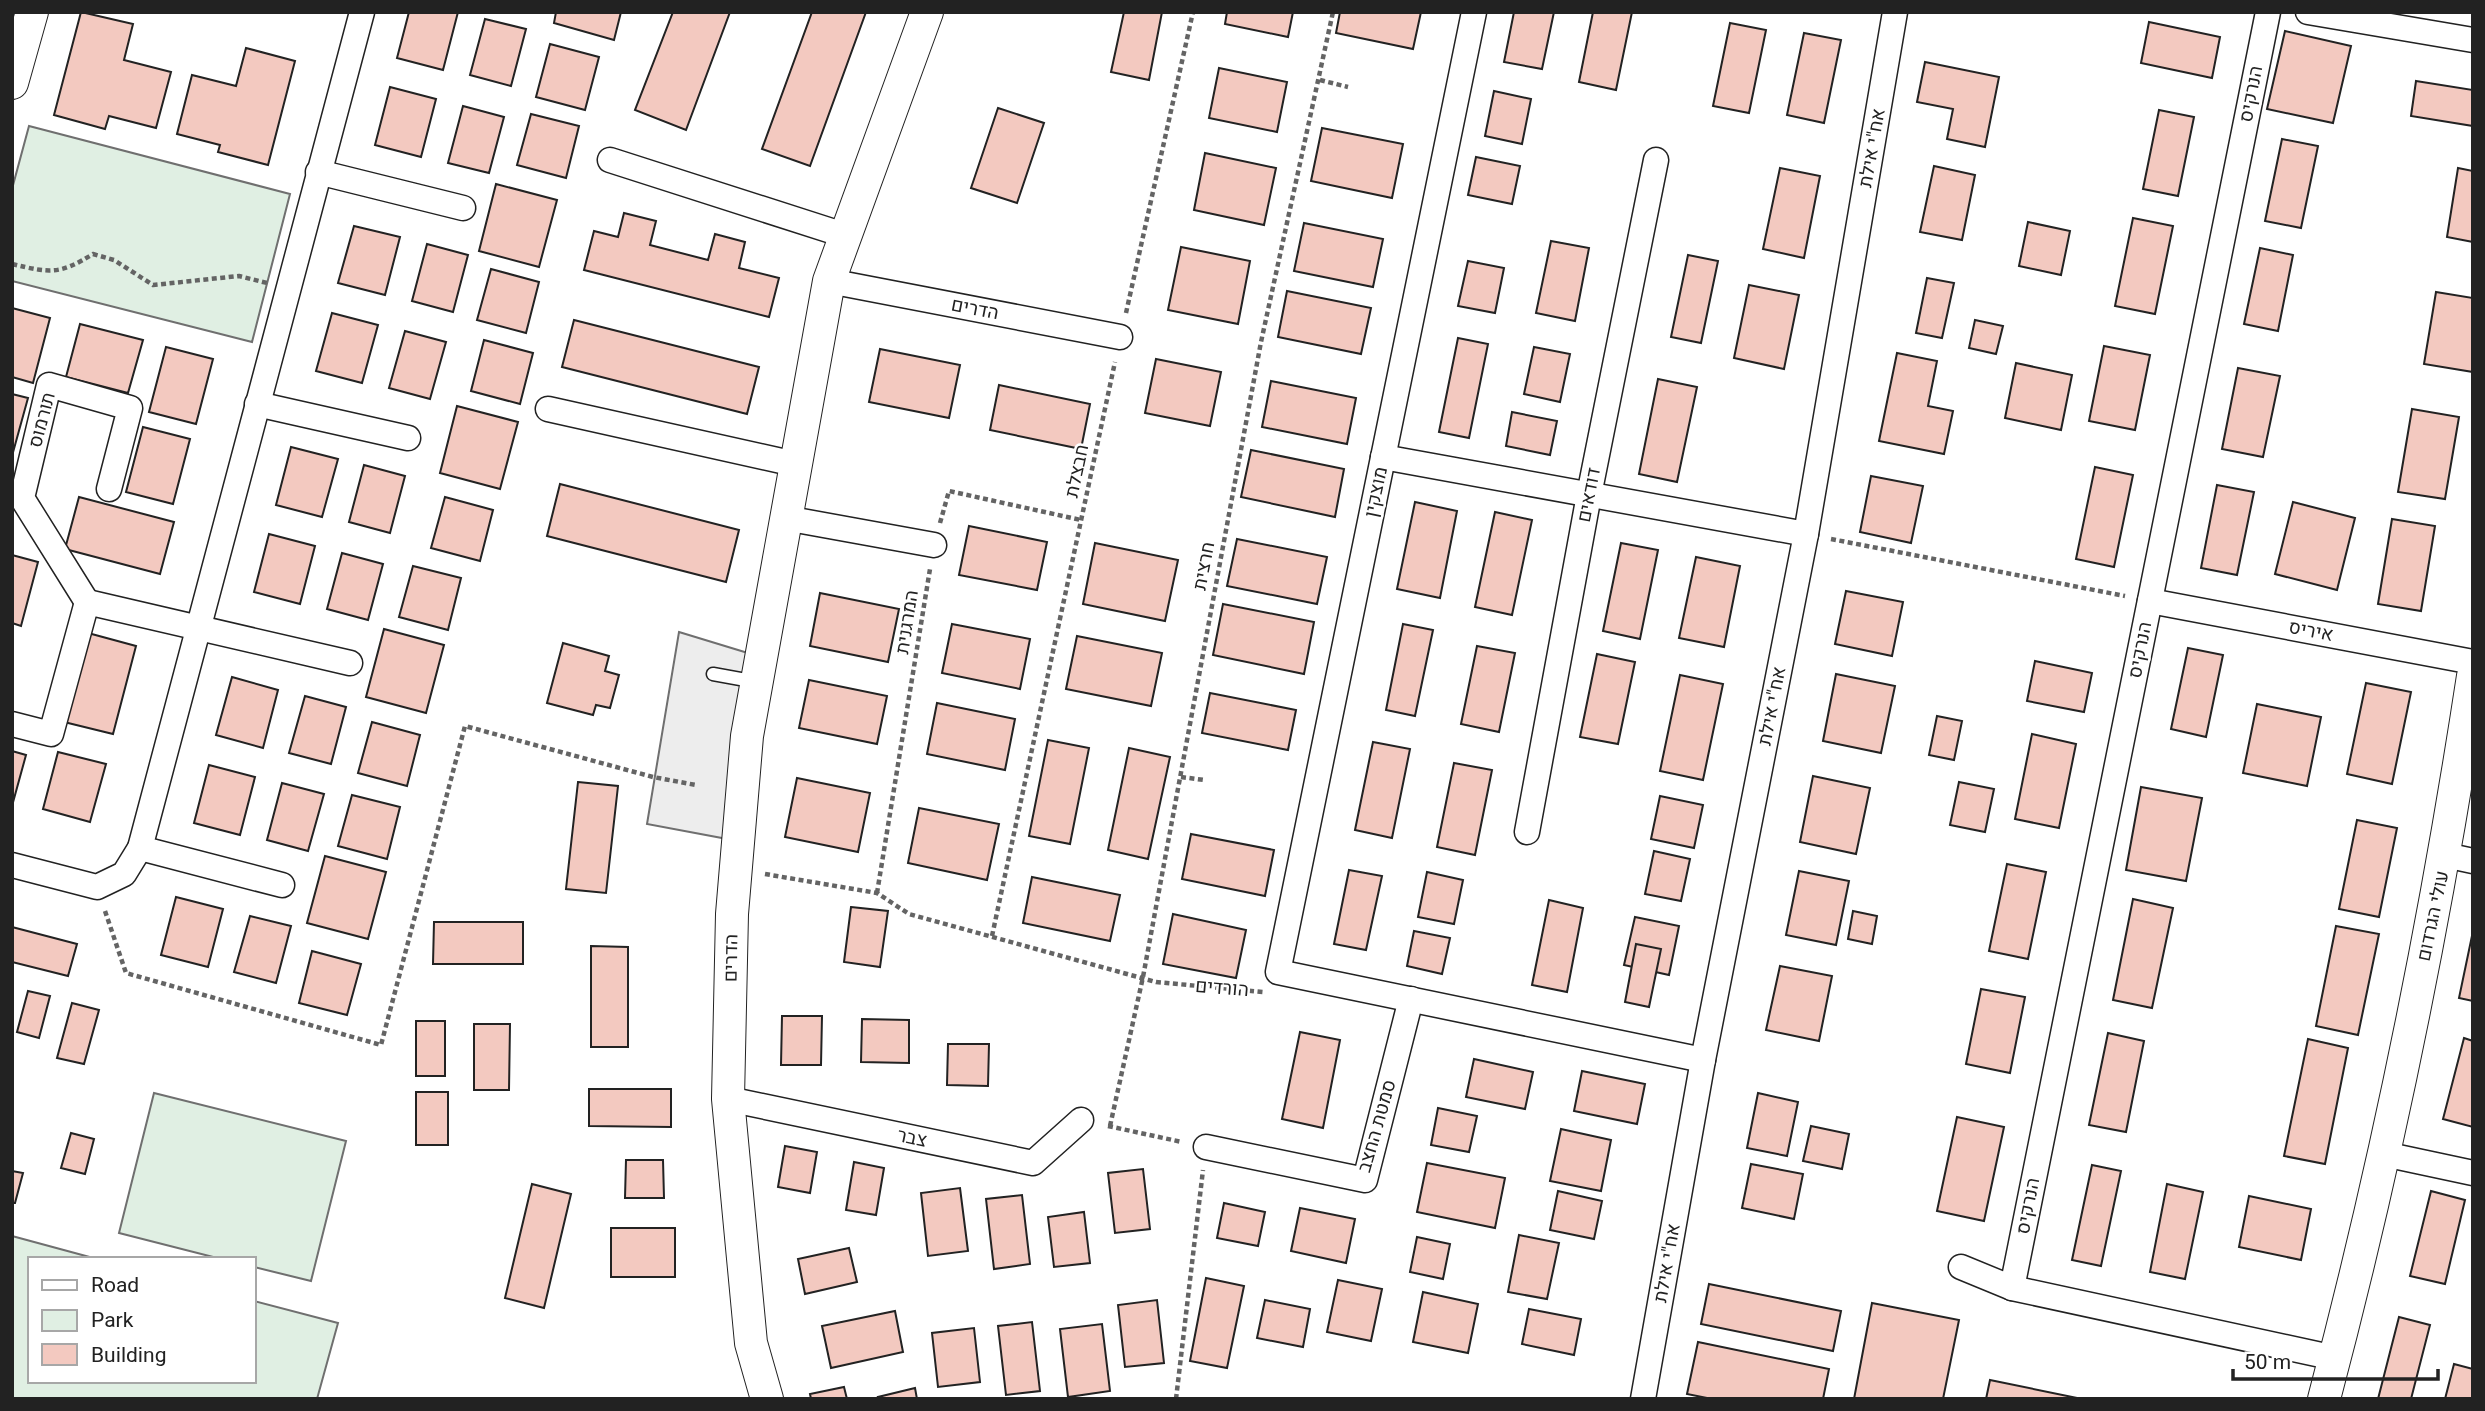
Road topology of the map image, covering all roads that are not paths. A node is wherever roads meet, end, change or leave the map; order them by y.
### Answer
1 (32, 12) edge
2 (362, 12) edge
3 (927, 12) edge
4 (1474, 12) edge
5 (1895, 12) edge
6 (2268, 12) edge
7 (2308, 12) edge
8 (2473, 40) edge
9 (12, 83) edge
10 (610, 160) dead end
11 (1656, 160) dead end
12 (318, 172) junction
13 (463, 208) dead end
14 (844, 235) junction
15 (829, 281) junction
16 (1121, 337) road end
17 (257, 404) junction
18 (548, 409) dead end
19 (408, 438) dead end
20 (1383, 457) junction
21 (795, 464) junction
22 (109, 489) dead end
23 (1589, 495) junction
24 (785, 518) junction
25 (1806, 534) junction
26 (934, 545) road end
27 (2150, 601) junction
28 (86, 602) junction
29 (198, 628) junction
30 (2473, 662) edge
31 (350, 663) dead end
32 (713, 674) dead end
33 (2473, 676) edge
34 (757, 682) junction
35 (12, 724) edge
36 (1527, 832) dead end
37 (140, 848) junction
38 (2459, 858) edge
39 (12, 865) edge
40 (282, 885) dead end
41 (1278, 972) joint
42 (1411, 999) junction
43 (1703, 1060) junction
44 (728, 1099) junction
45 (1081, 1120) road end
46 (1206, 1147) road end
47 (2384, 1154) junction
48 (2473, 1172) edge
49 (1961, 1267) dead end
50 (2012, 1288) junction
51 (2335, 1358) junction
52 (766, 1399) edge
53 (1643, 1399) edge
54 (2324, 1399) edge

1 - 9 street
2 - 12 street
3 - 14 street, הדרים
4 - 20 street, מוצקין
5 - 25 street, אח"י אילת
6 - 27 street, הנרקיס
7 - 8 street
10 - 14 street
11 - 23 street, דודאים
12 - 13 street
12 - 17 street
14 - 15 street, הדרים
15 - 16 street, הדרים
15 - 21 street, הדרים
17 - 19 street
17 - 29 street
18 - 21 street
20 - 23 street
20 - 41 street, מוצקין
21 - 24 street, הדרים
22 - 28 street, תורמוס
23 - 25 street
23 - 36 street, דודאים
24 - 26 street
24 - 34 street, הדרים
25 - 43 street, אח"י אילת
27 - 30 street, איריס
27 - 50 street, הנרקיס
28 - 29 street
28 - 35 street
29 - 31 street
29 - 37 street
32 - 34 lane
33 - 38 street, עולי הגרדום
34 - 44 street, הדרים
37 - 39 street
37 - 40 street
38 - 47 street, עולי הגרדום
41 - 42 street, הורדים
42 - 43 street, הורדים
42 - 46 street, סמטת החצב
43 - 53 street, אח"י אילת
44 - 45 street, צבר
44 - 52 street, הדרים
47 - 48 street
47 - 51 street, עולי הגרדום
49 - 50 street
50 - 51 street
51 - 54 street, עולי הגרדום

